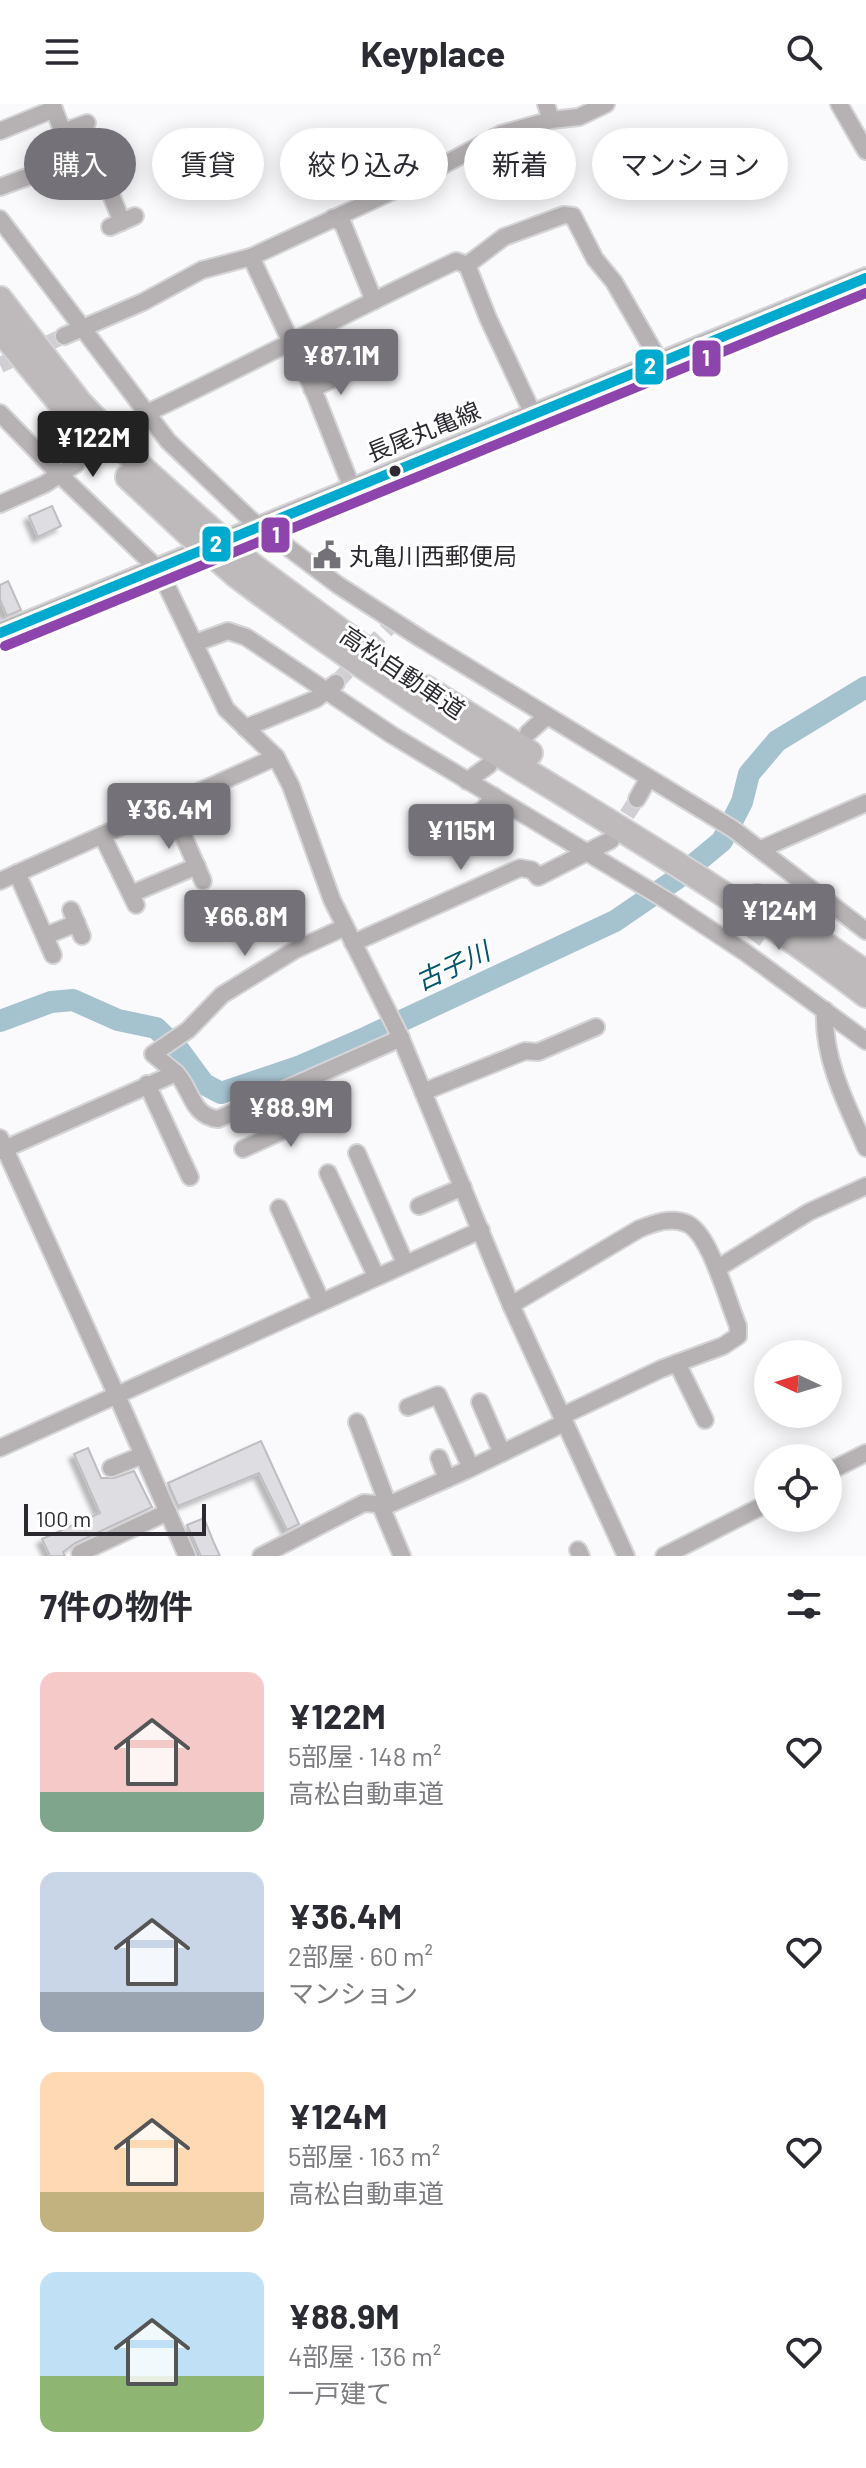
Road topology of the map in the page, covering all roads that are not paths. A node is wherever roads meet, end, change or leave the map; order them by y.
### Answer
1 (606, 104) edge
2 (839, 104) edge
3 (53, 107) edge
4 (548, 112) edge
5 (87, 123) dead end
6 (61, 128) edge
7 (74, 128) edge
8 (0, 131) edge
9 (866, 151) edge
10 (24, 178) edge
11 (0, 187) edge
12 (113, 200) edge
13 (333, 218) junction
14 (122, 222) dead end
15 (3, 230) edge
16 (251, 257) junction
17 (467, 265) junction
18 (866, 278) edge
19 (0, 299) edge
20 (374, 301) junction
21 (82, 327) junction
22 (0, 330) edge
23 (64, 336) tunnel mouth
24 (292, 344) junction
25 (660, 362) junction
26 (352, 370) dead end
27 (312, 389) junction
28 (0, 413) edge
29 (533, 414) junction
30 (142, 417) junction
31 (76, 464) tunnel mouth
32 (60, 475) junction
33 (352, 488) junction
34 (0, 504) edge
35 (260, 527) junction
36 (198, 530) junction
37 (159, 570) junction
38 (0, 633) edge
39 (195, 643) junction
40 (331, 686) junction
41 (546, 717) junction
42 (245, 728) junction
43 (528, 733) dead end
44 (276, 757) junction
45 (489, 765) dead end
46 (648, 779) junction
47 (467, 781) junction
48 (494, 796) junction
49 (637, 799) tunnel mouth
50 (866, 803) edge
51 (170, 805) junction
52 (446, 827) dead end
53 (102, 835) junction
54 (611, 840) tunnel mouth
55 (761, 849) junction
56 (589, 853) junction
57 (17, 873) junction
58 (716, 879) junction
59 (0, 881) edge
60 (77, 923) dead end
61 (345, 927) junction
62 (866, 931) edge
63 (45, 936) junction
64 (353, 943) junction
65 (53, 955) dead end
66 (866, 973) edge
67 (866, 995) edge
68 (825, 1010) junction
69 (596, 1027) dead end
70 (400, 1037) junction
71 (866, 1041) edge
72 (176, 1073) junction
73 (147, 1084) junction
74 (288, 1090) junction
75 (423, 1092) junction
76 (323, 1112) dead end
77 (301, 1122) junction
78 (1, 1146) edge
79 (866, 1148) edge
80 (243, 1149) dead end
81 (357, 1153) dead end
82 (328, 1173) dead end
83 (190, 1177) dead end
84 (866, 1186) edge
85 (463, 1187) junction
86 (419, 1206) dead end
87 (279, 1208) dead end
88 (481, 1230) junction
89 (405, 1263) junction
90 (718, 1268) junction
91 (376, 1276) junction
92 (321, 1301) junction
93 (511, 1305) junction
94 (677, 1363) junction
95 (116, 1396) junction
96 (480, 1402) dead end
97 (408, 1407) dead end
98 (563, 1419) junction
99 (705, 1420) dead end
100 (357, 1422) dead end
101 (0, 1448) edge
102 (502, 1453) junction
103 (866, 1453) edge
104 (143, 1455) junction
105 (439, 1458) dead end
106 (842, 1465) edge
107 (111, 1468) dead end
108 (471, 1468) junction
109 (447, 1479) junction
110 (384, 1505) junction
111 (754, 1510) edge
112 (168, 1512) junction
113 (82, 1556) edge
114 (187, 1556) edge
115 (261, 1556) edge
116 (402, 1556) edge
117 (626, 1556) edge
118 (664, 1556) edge

1 - 4 street
2 - 9 street
3 - 6 street
3 - 8 street
4 - 13 street
5 - 7 street
10 - 11 street
12 - 14 street
13 - 16 street
13 - 20 street
15 - 21 street
16 - 21 street
16 - 24 street
17 - 20 street
17 - 25 street
17 - 29 street
18 - 25 main road, 長尾丸亀線
19 - 36 highway, 高松自動車道
20 - 24 street
21 - 23 street
21 - 30 street
22 - 36 highway, 高松自動車道
24 - 27 street
24 - 30 street
25 - 29 main road, 長尾丸亀線
26 - 27 street
27 - 33 street
28 - 32 street
29 - 33 main road, 長尾丸亀線
30 - 35 street
31 - 32 street
32 - 34 street
32 - 37 street
33 - 35 main road, 長尾丸亀線
35 - 37 main road, 長尾丸亀線
35 - 41 street
36 - 58 highway, 高松自動車道, bridge
37 - 38 main road, 長尾丸亀線
37 - 39 street
39 - 40 street
39 - 42 street
40 - 42 street
40 - 47 street
41 - 43 street
41 - 46 street
42 - 44 street
44 - 51 street
44 - 61 street
45 - 47 street
46 - 49 street
46 - 55 street
47 - 48 street
48 - 52 street
48 - 56 street
50 - 55 street
51 - 53 street
51 - 53 street
53 - 57 street
54 - 56 street
55 - 62 street
56 - 64 street
56 - 68 street
57 - 59 street
57 - 63 street
58 - 66 highway, 高松自動車道
58 - 67 highway, 高松自動車道
60 - 63 street
61 - 64 street
61 - 72 street
63 - 65 street
64 - 70 street
68 - 71 street
68 - 79 street
69 - 75 street
70 - 74 street
70 - 75 street
72 - 73 street
72 - 74 street
73 - 78 street
73 - 83 street
74 - 77 street
75 - 85 street
76 - 77 street
77 - 80 street
78 - 95 street
81 - 89 street
82 - 91 street
84 - 90 street
85 - 86 street
85 - 88 street
87 - 92 street
88 - 89 street
88 - 93 street
89 - 91 street
90 - 93 street
90 - 94 street
91 - 92 street
92 - 95 street
93 - 98 street
94 - 98 street
94 - 99 street
95 - 101 street
95 - 104 street
96 - 102 street
97 - 108 street
98 - 102 street
98 - 117 street
100 - 110 street
102 - 108 street
103 - 106 street
104 - 107 street
104 - 112 street
105 - 109 street
108 - 109 street
109 - 110 street
110 - 115 street
110 - 116 street
111 - 118 street
112 - 113 street
112 - 114 street

